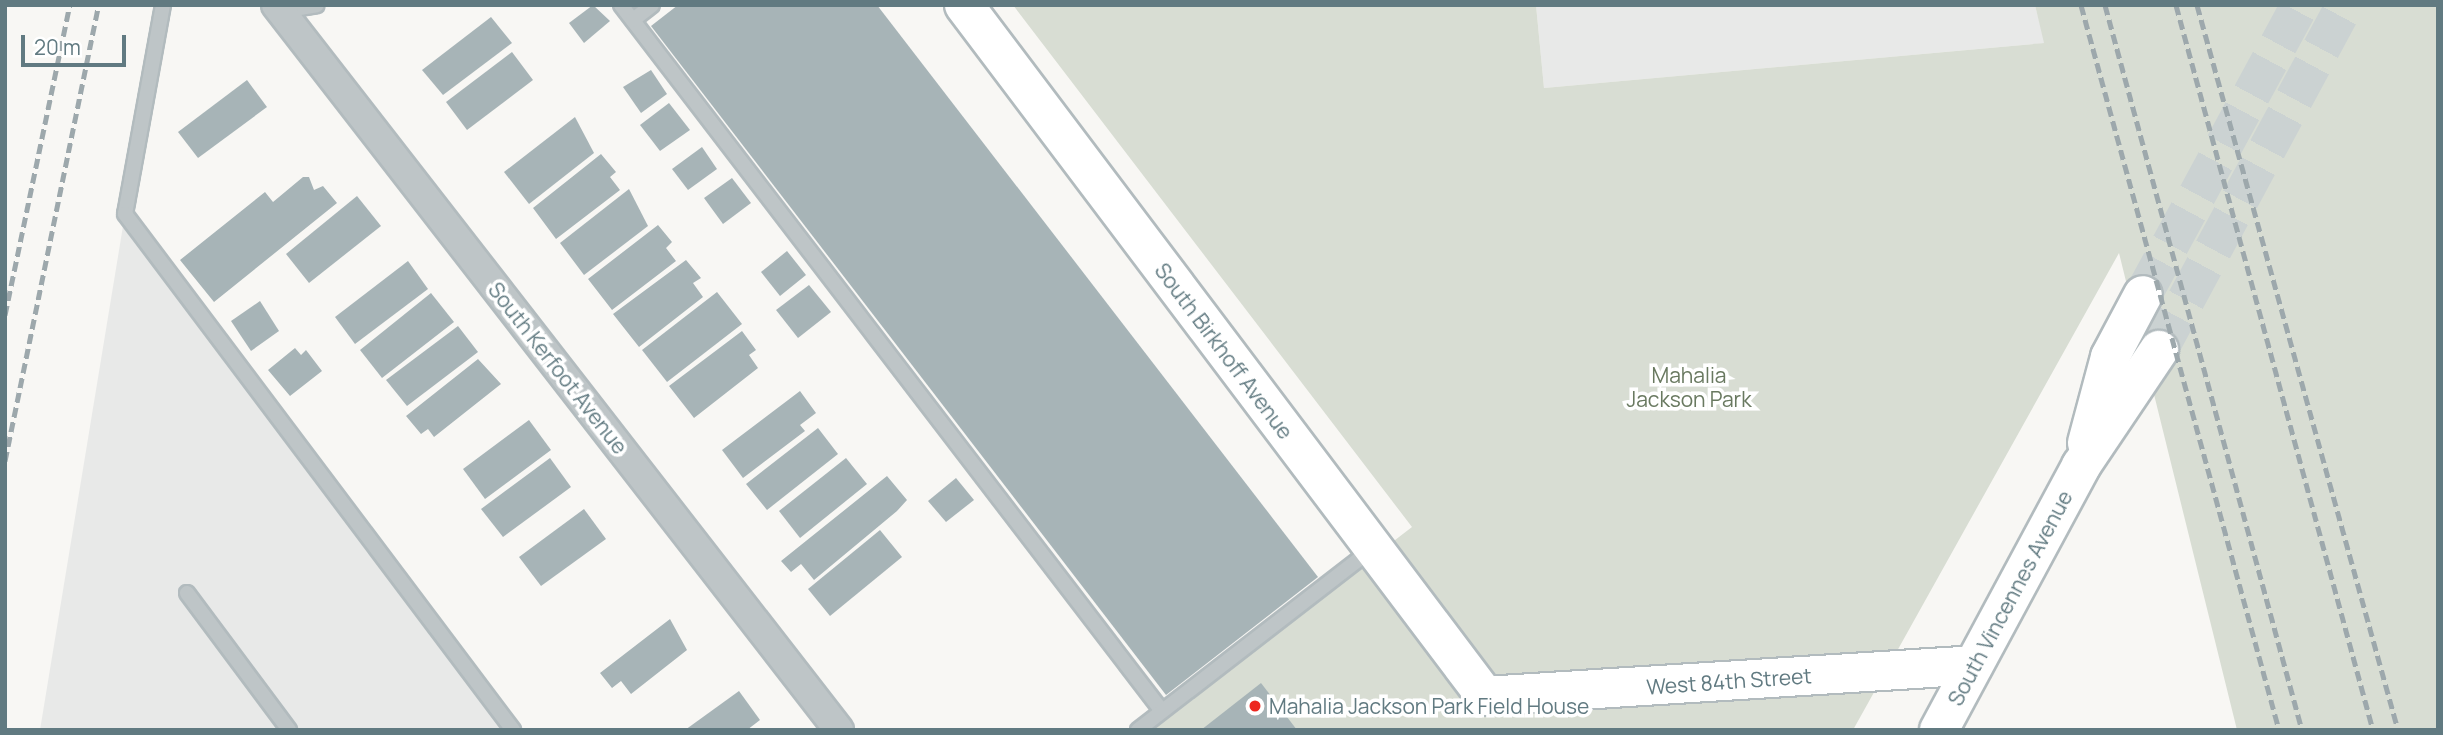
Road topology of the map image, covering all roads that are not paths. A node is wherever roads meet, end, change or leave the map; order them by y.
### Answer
1 (163, 5) edge
2 (317, 5) edge
3 (621, 5) edge
4 (652, 5) edge
5 (964, 5) edge
6 (279, 8) edge
7 (633, 20) junction
8 (2143, 296) tunnel mouth
9 (2159, 350) tunnel mouth
10 (2081, 466) junction
11 (1373, 548) junction
12 (187, 593) dead end
13 (1973, 665) junction
14 (1485, 696) joint
15 (1161, 711) junction
16 (289, 730) edge
17 (513, 730) edge
18 (838, 730) edge
19 (1138, 730) edge
20 (1939, 730) edge

1 - 17 lane
2 - 6 lane
3 - 7 lane
4 - 7 lane
5 - 11 street, South Birkhoff Avenue
6 - 18 street, South Kerfoot Avenue
7 - 15 lane
8 - 10 street, South Vincennes Avenue
9 - 10 street, South Vincennes Avenue
10 - 13 street, South Vincennes Avenue
11 - 14 street, South Birkhoff Avenue
11 - 15 lane
12 - 16 lane
13 - 14 street, West 84th Street
13 - 20 street, South Vincennes Avenue
15 - 19 lane

